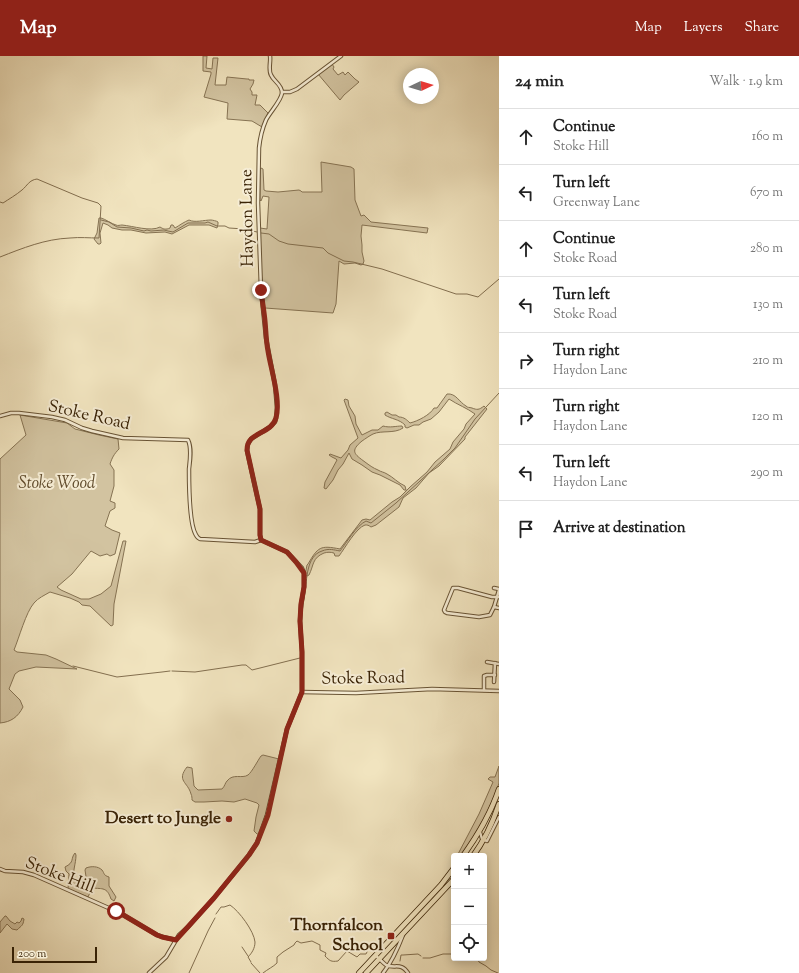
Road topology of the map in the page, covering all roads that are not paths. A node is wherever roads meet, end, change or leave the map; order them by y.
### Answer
1 (270, 56) edge
2 (341, 56) edge
3 (282, 92) junction
4 (0, 416) edge
5 (261, 540) junction
6 (494, 588) dead end
7 (499, 590) edge
8 (498, 597) edge
9 (494, 607) junction
10 (499, 608) edge
11 (487, 662) dead end
12 (495, 663) junction
13 (499, 664) edge
14 (495, 675) junction
15 (494, 682) dead end
16 (484, 690) junction
17 (499, 691) edge
18 (302, 692) junction
19 (499, 789) edge
20 (499, 804) edge
21 (499, 817) edge
22 (480, 831) junction
23 (482, 839) junction
24 (471, 844) junction
25 (465, 853) edge
26 (475, 853) edge
27 (0, 869) edge
28 (451, 872) edge
29 (451, 882) edge
30 (404, 933) junction
31 (176, 940) junction
32 (378, 957) junction
33 (389, 965) junction
34 (149, 973) edge
35 (360, 973) edge
36 (366, 973) edge
37 (383, 973) edge
38 (408, 973) edge

1 - 3 street
2 - 3 street
3 - 5 street, Haydon Lane
4 - 5 street, Stoke Road
5 - 18 street, Stoke Road
6 - 7 street
7 - 8 street
8 - 9 street
8 - 9 street
9 - 10 street
11 - 12 street
12 - 13 street
12 - 14 street
14 - 15 street
14 - 16 street
16 - 17 street, Stoke Road
16 - 18 street, Stoke Road
18 - 31 street
19 - 22 highway
20 - 23 highway
21 - 23 street
22 - 23 street
22 - 24 highway
23 - 24 street
23 - 26 highway
24 - 25 highway
27 - 31 street, Stoke Hill
28 - 32 highway
29 - 30 highway
30 - 32 highway
30 - 33 street
31 - 34 street
32 - 33 street
32 - 35 highway
32 - 36 highway
33 - 37 street
33 - 38 street

